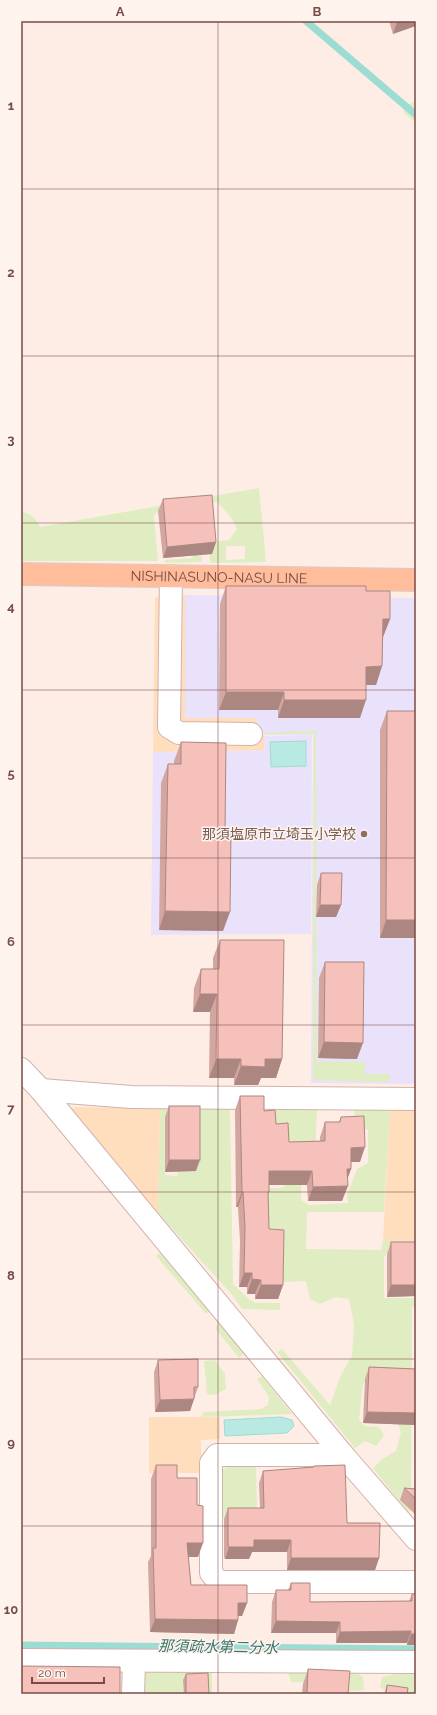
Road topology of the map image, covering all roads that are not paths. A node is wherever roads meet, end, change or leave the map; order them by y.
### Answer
1 (21, 574) edge
2 (171, 576) junction
3 (416, 580) edge
4 (251, 734) dead end
5 (21, 1069) edge
6 (41, 1090) junction
7 (416, 1099) edge
8 (343, 1455) junction
9 (416, 1539) edge
10 (416, 1582) edge
11 (21, 1660) edge
12 (134, 1662) junction
13 (416, 1662) edge
14 (133, 1694) edge

1 - 2 main road, NISHINASUNO-NASU LINE
2 - 3 main road, NISHINASUNO-NASU LINE
2 - 4 street
5 - 6 street
6 - 7 street
6 - 8 street
8 - 9 street
8 - 10 street
11 - 12 street
12 - 13 street
12 - 14 street

